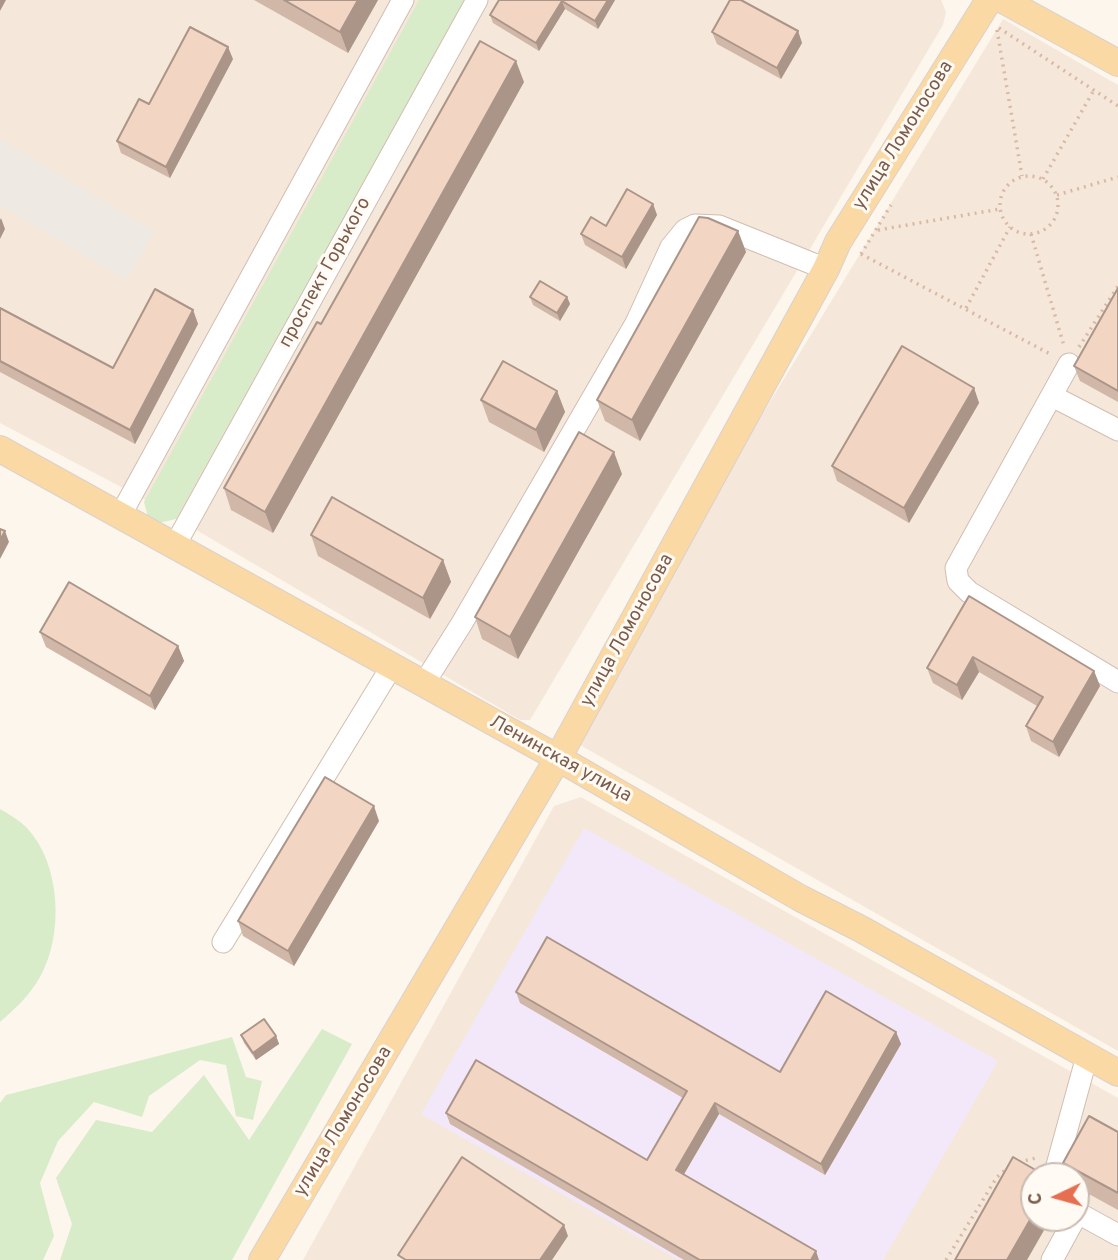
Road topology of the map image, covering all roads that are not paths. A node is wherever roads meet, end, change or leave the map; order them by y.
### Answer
1 (403, 0) edge
2 (477, 0) edge
3 (989, 0) edge
4 (1003, 0) edge
5 (1118, 62) edge
6 (826, 269) junction
7 (1069, 364) road end
8 (1052, 396) junction
9 (1118, 430) edge
10 (0, 449) edge
11 (120, 516) junction
12 (174, 547) junction
13 (392, 666) junction
14 (1118, 682) edge
15 (423, 685) junction
16 (558, 758) junction
17 (223, 942) dead end
18 (1087, 1056) junction
19 (1118, 1073) edge
20 (1060, 1162) edge
21 (1090, 1222) edge
22 (1067, 1232) edge
23 (1118, 1235) edge
24 (262, 1260) edge
25 (1052, 1260) edge

1 - 11 street
2 - 12 street, проспект Горького
3 - 6 main road, улица Ломоносова
4 - 5 main road
6 - 15 street
6 - 16 main road, улица Ломоносова
7 - 8 street
8 - 9 street
8 - 14 street
10 - 11 main road, Ленинская улица
11 - 12 main road, Ленинская улица
12 - 13 main road, Ленинская улица
13 - 15 main road, Ленинская улица
13 - 17 street
15 - 16 main road, Ленинская улица
16 - 18 main road, Ленинская улица
16 - 24 main road, улица Ломоносова
18 - 19 main road, Ленинская улица
18 - 20 street
21 - 23 street
22 - 25 street

